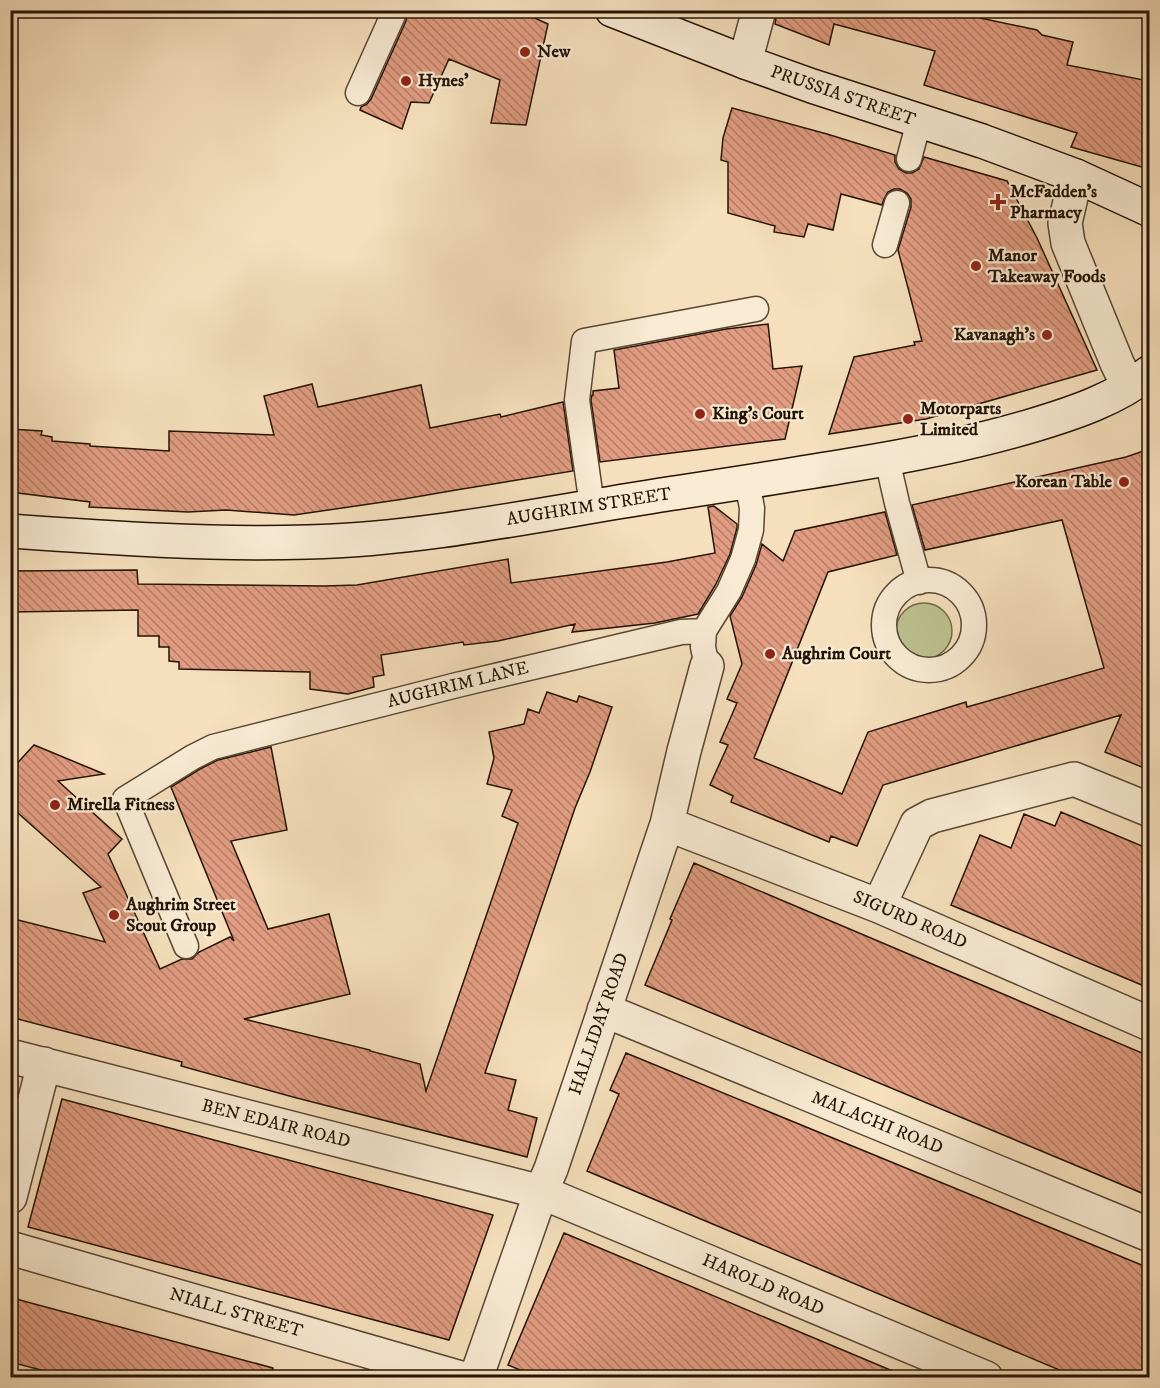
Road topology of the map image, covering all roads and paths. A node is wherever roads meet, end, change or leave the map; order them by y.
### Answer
1 (612, 10) edge
2 (759, 10) edge
3 (393, 15) dead end
4 (744, 62) junction
5 (358, 93) dead end
6 (919, 121) junction
7 (909, 159) dead end
8 (1076, 176) junction
9 (897, 203) dead end
10 (1149, 210) edge
11 (885, 245) dead end
12 (756, 309) dead end
13 (1139, 379) edge
14 (886, 459) junction
15 (747, 482) junction
16 (592, 506) junction
17 (10, 531) edge
18 (919, 582) dead end
19 (704, 631) junction
20 (707, 666) joint
21 (1149, 810) edge
22 (667, 824) junction
23 (879, 906) junction
24 (186, 946) dead end
25 (604, 1010) junction
26 (1149, 1024) edge
27 (10, 1056) edge
28 (44, 1064) junction
29 (541, 1192) junction
30 (10, 1197) edge
31 (1149, 1235) edge
32 (10, 1248) edge
33 (460, 1377) edge
34 (476, 1377) edge
35 (986, 1377) edge

1 - 4 street, PRUSSIA STREET
2 - 4 street
3 - 5 lane
4 - 6 street, PRUSSIA STREET
6 - 7 lane
6 - 8 street, PRUSSIA STREET
8 - 10 street, PRUSSIA STREET
8 - 13 street
9 - 11 lane
12 - 16 lane
13 - 14 street, AUGHRIM STREET
14 - 15 street, AUGHRIM STREET
14 - 18 lane
15 - 16 street, AUGHRIM STREET
15 - 19 lane
16 - 17 street, AUGHRIM STREET
19 - 20 lane
19 - 24 lane, AUGHRIM LANE
20 - 22 street, HALLIDAY ROAD
21 - 23 street
22 - 23 street, SIGURD ROAD
22 - 25 street, HALLIDAY ROAD
23 - 26 street, SIGURD ROAD
25 - 29 street, HALLIDAY ROAD
25 - 31 street, MALACHI ROAD
27 - 28 street, BEN EDAIR ROAD
28 - 29 street, BEN EDAIR ROAD
28 - 30 street
29 - 34 street, HALLIDAY ROAD
29 - 35 street, HAROLD ROAD
32 - 33 street, NIALL STREET

